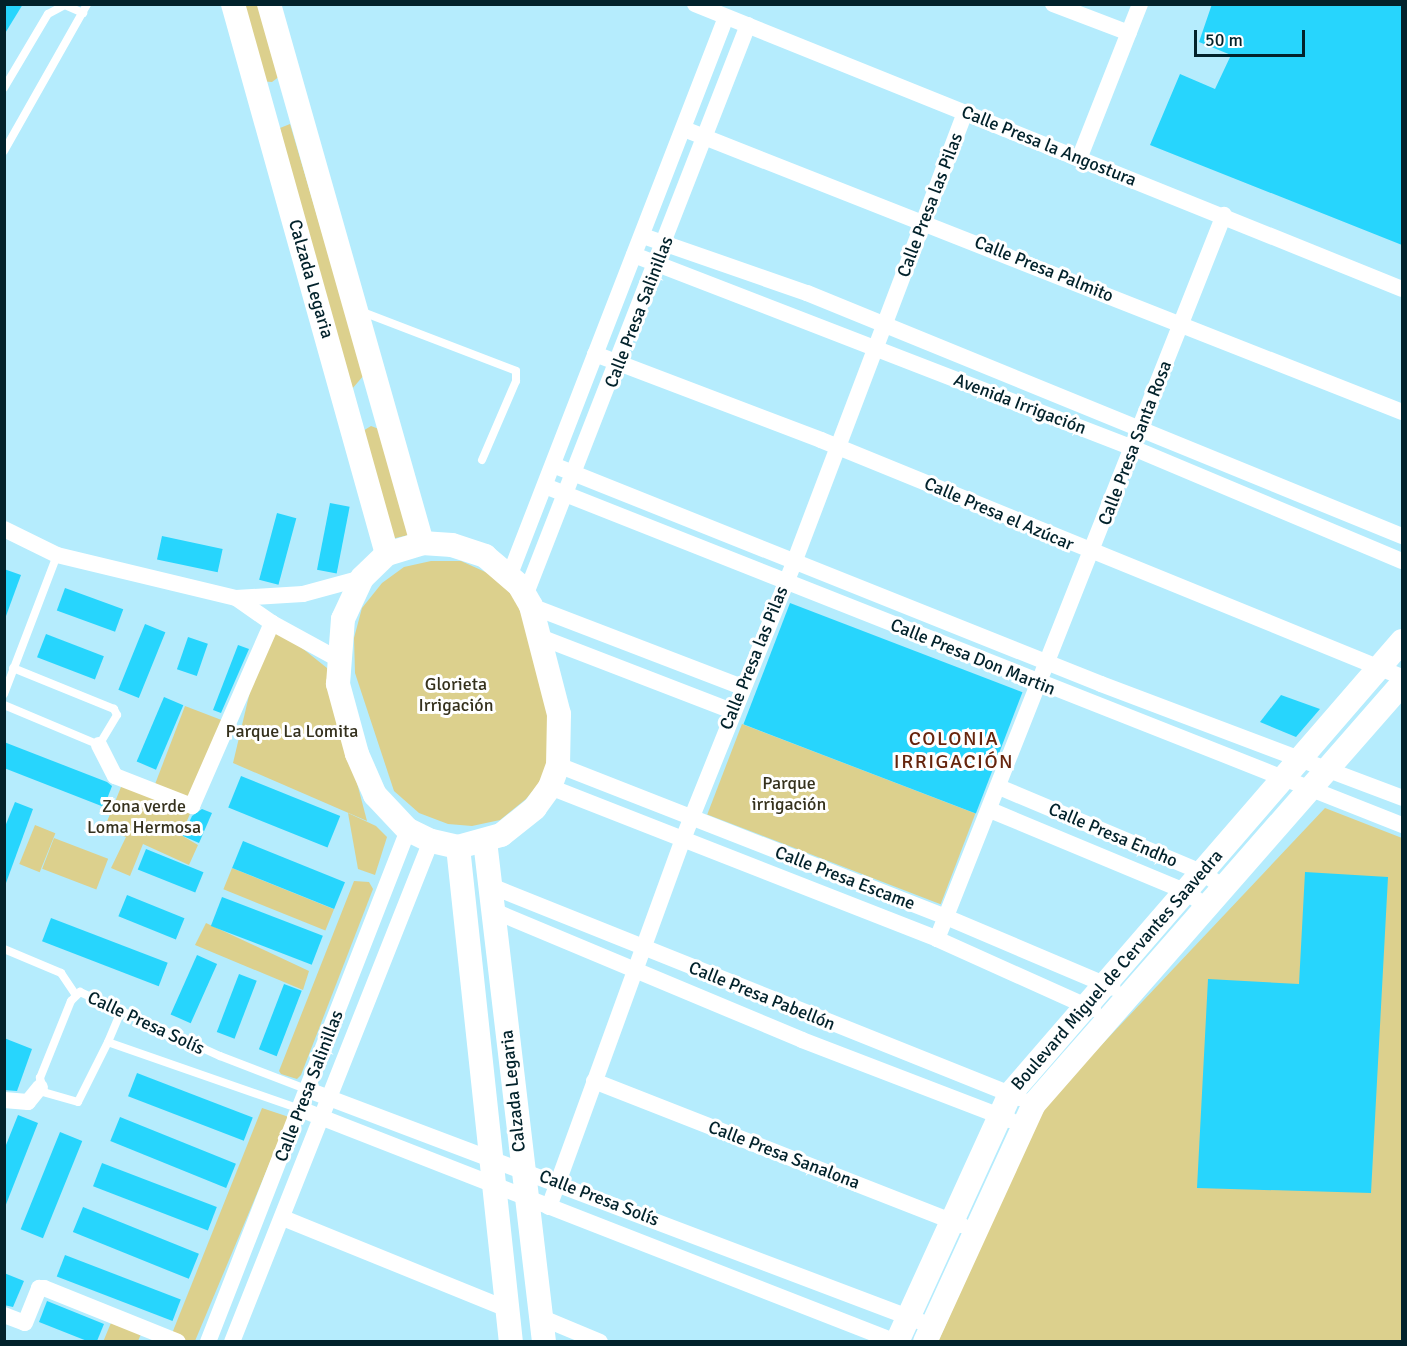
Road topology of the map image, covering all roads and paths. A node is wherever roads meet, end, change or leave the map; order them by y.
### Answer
1 (233, 4) edge
2 (269, 4) edge
3 (695, 4) edge
4 (1053, 4) edge
5 (1140, 4) edge
6 (85, 9) edge
7 (726, 17) junction
8 (748, 25) junction
9 (1129, 33) junction
10 (4, 88) edge
11 (296, 97) junction
12 (262, 105) junction
13 (965, 112) junction
14 (684, 129) junction
15 (706, 137) junction
16 (4, 151) edge
17 (1079, 159) junction
18 (1224, 215) junction
19 (925, 221) junction
20 (643, 236) junction
21 (665, 244) junction
22 (634, 255) junction
23 (657, 263) junction
24 (1402, 289) edge
25 (353, 308) junction
26 (1182, 324) junction
27 (884, 325) junction
28 (876, 347) junction
29 (595, 354) junction
30 (619, 363) junction
31 (376, 389) junction
32 (346, 403) junction
33 (1402, 412) edge
34 (1140, 428) junction
35 (838, 447) junction
36 (1133, 448) junction
37 (482, 460) dead end
38 (553, 465) junction
39 (576, 475) junction
40 (545, 486) junction
41 (567, 496) junction
42 (4, 529) edge
43 (1402, 536) edge
44 (422, 543) junction
45 (1092, 553) junction
46 (387, 554) junction
47 (57, 555) junction
48 (795, 560) junction
49 (1402, 561) edge
50 (510, 574) junction
51 (362, 578) junction
52 (786, 582) junction
53 (236, 598) junction
54 (528, 601) junction
55 (272, 623) junction
56 (540, 637) junction
57 (1402, 641) edge
58 (338, 659) junction
59 (1048, 663) junction
60 (13, 668) junction
61 (1379, 668) junction
62 (1402, 677) edge
63 (1040, 683) junction
64 (1402, 684) edge
65 (742, 687) junction
66 (4, 694) edge
67 (4, 705) edge
68 (732, 711) junction
69 (99, 745) junction
70 (1300, 758) junction
71 (1327, 769) junction
72 (554, 776) junction
73 (1285, 777) junction
74 (999, 787) junction
75 (1311, 787) junction
76 (1402, 798) edge
77 (990, 810) junction
78 (690, 819) junction
79 (1402, 825) edge
80 (408, 830) junction
81 (683, 839) junction
82 (431, 841) junction
83 (485, 841) junction
84 (459, 847) junction
85 (1201, 872) junction
86 (491, 885) junction
87 (1225, 888) junction
88 (1185, 891) junction
89 (1208, 908) junction
90 (494, 911) junction
91 (946, 917) junction
92 (937, 939) junction
93 (642, 947) junction
94 (4, 949) edge
95 (634, 969) junction
96 (1104, 984) junction
97 (75, 994) junction
98 (1130, 995) junction
99 (1085, 1006) junction
100 (121, 1011) junction
101 (1110, 1017) junction
102 (108, 1042) junction
103 (594, 1081) junction
104 (40, 1087) junction
105 (308, 1090) junction
106 (1010, 1094) junction
107 (330, 1097) junction
108 (4, 1100) edge
109 (1034, 1104) junction
110 (300, 1109) junction
111 (998, 1115) junction
112 (322, 1117) junction
113 (1022, 1125) junction
114 (491, 1157) junction
115 (522, 1168) junction
116 (557, 1182) junction
117 (493, 1185) junction
118 (525, 1198) junction
119 (549, 1207) junction
120 (283, 1218) junction
121 (950, 1220) junction
122 (974, 1229) junction
123 (507, 1309) junction
124 (4, 1315) edge
125 (908, 1316) junction
126 (547, 1327) edge
127 (210, 1334) edge
128 (929, 1334) edge
129 (234, 1338) edge
130 (178, 1341) edge
131 (251, 1341) edge
132 (511, 1341) edge
133 (600, 1341) edge
134 (897, 1341) edge

1 - 12 main road, Calzada Legaria
2 - 11 main road, Calzada Legaria
3 - 7 street, Calle Presa la Angostura
4 - 9 street
5 - 9 street
6 - 10 lane
6 - 16 lane
7 - 8 street, Calle Presa la Angostura
7 - 14 street, Calle Presa Salinillas
8 - 13 street, Calle Presa la Angostura
8 - 15 street, Calle Presa Salinillas
9 - 17 street
11 - 12 main road
11 - 25 main road, Calzada Legaria
12 - 32 main road, Calzada Legaria
13 - 17 street, Calle Presa la Angostura
13 - 19 street, Calle Presa las Pilas
14 - 15 street, Calle Presa Palmito
14 - 20 street, Calle Presa Salinillas
15 - 19 street, Calle Presa Palmito
15 - 21 street, Calle Presa Salinillas
17 - 18 street, Calle Presa la Angostura
18 - 24 street, Calle Presa la Angostura
18 - 26 street, Calle Presa Santa Rosa
19 - 26 street, Calle Presa Palmito
19 - 27 street, Calle Presa las Pilas
20 - 21 street, Avenida Irrigación
20 - 22 street, Calle Presa Salinillas
21 - 23 street, Calle Presa Salinillas
21 - 27 street, Avenida Irrigación
22 - 23 street, Avenida Irrigación
22 - 29 street, Calle Presa Salinillas
23 - 28 street, Avenida Irrigación
23 - 30 street, Calle Presa Salinillas
25 - 31 main road, Calzada Legaria
25 - 37 lane
26 - 33 street, Calle Presa Palmito
26 - 34 street, Calle Presa Santa Rosa
27 - 28 street, Calle Presa las Pilas
27 - 34 street, Avenida Irrigación
28 - 35 street, Calle Presa las Pilas
28 - 36 street, Avenida Irrigación
29 - 30 street, Calle Presa el Azúcar
29 - 38 street, Calle Presa Salinillas
30 - 35 street, Calle Presa el Azúcar
30 - 39 street, Calle Presa Salinillas
31 - 32 main road
31 - 44 main road, Calzada Legaria
32 - 46 main road, Calzada Legaria
34 - 36 street, Calle Presa Santa Rosa
34 - 43 street, Avenida Irrigación
35 - 45 street, Calle Presa el Azúcar
35 - 48 street, Calle Presa las Pilas
36 - 45 street, Calle Presa Santa Rosa
36 - 49 street, Avenida Irrigación
38 - 39 street, Calle Presa Don Martin
38 - 40 street, Calle Presa Salinillas
39 - 41 street, Calle Presa Salinillas
39 - 48 street, Calle Presa Don Martin
40 - 41 street, Calle Presa Don Martin
40 - 50 street, Calle Presa Salinillas
41 - 52 street, Calle Presa Don Martin
41 - 54 street, Calle Presa Salinillas
42 - 47 street
44 - 46 main road
44 - 50 main road
45 - 59 street, Calle Presa Santa Rosa
45 - 61 street, Calle Presa el Azúcar
46 - 51 main road
47 - 53 street
47 - 60 lane
48 - 52 street, Calle Presa las Pilas
48 - 59 street, Calle Presa Don Martin
50 - 54 main road
51 - 53 street
51 - 58 main road
52 - 63 street, Calle Presa Don Martin
52 - 65 street, Calle Presa las Pilas
53 - 55 street
54 - 56 main road
54 - 65 street
55 - 58 street
55 - 69 street
56 - 68 street
56 - 72 main road
57 - 61 main road, Boulevard Miguel de Cervantes Saavedra
58 - 80 main road
59 - 63 street, Calle Presa Santa Rosa
59 - 70 street, Calle Presa Don Martin
60 - 66 lane
60 - 69 lane
61 - 62 street, Calle Presa el Azúcar
61 - 70 main road, Boulevard Miguel de Cervantes Saavedra
63 - 73 street, Calle Presa Don Martin
63 - 74 street, Calle Presa Santa Rosa
64 - 71 main road, Boulevard Miguel de Cervantes Saavedra
65 - 68 street, Calle Presa las Pilas
67 - 69 lane
68 - 78 street, Calle Presa las Pilas
70 - 71 street, Calle Presa Don Martin
70 - 73 main road, Boulevard Miguel de Cervantes Saavedra
71 - 75 main road, Boulevard Miguel de Cervantes Saavedra
71 - 76 street, Calle Presa Don Martin
72 - 78 street, Calle Presa Escame
72 - 81 street, Calle Presa Escame
72 - 83 main road
73 - 75 street, Calle Presa Don Martin
73 - 85 main road, Boulevard Miguel de Cervantes Saavedra
74 - 77 street, Calle Presa Santa Rosa
74 - 85 street, Calle Presa Endho
75 - 79 street, Calle Presa Don Martin
75 - 87 main road, Boulevard Miguel de Cervantes Saavedra
77 - 88 street, Calle Presa Endho
77 - 91 street, Calle Presa Santa Rosa
78 - 81 street, Calle Presa las Pilas
78 - 91 street, Calle Presa Escame
80 - 82 main road
80 - 105 street, Calle Presa Salinillas
81 - 92 street, Calle Presa Escame
81 - 93 street, Calle Presa las Pilas
82 - 84 main road
82 - 107 street, Calle Presa Salinillas
83 - 84 main road
83 - 86 main road, Calzada Legaria
84 - 114 main road, Calzada Legaria
85 - 87 street, Calle Presa Endho
85 - 88 main road, Boulevard Miguel de Cervantes Saavedra
86 - 90 main road, Calzada Legaria
86 - 93 street, Calle Presa Pabellón
87 - 89 main road, Boulevard Miguel de Cervantes Saavedra
88 - 89 street, Calle Presa Endho
88 - 96 main road, Boulevard Miguel de Cervantes Saavedra
89 - 98 main road, Boulevard Miguel de Cervantes Saavedra
90 - 95 street, Calle Presa Pabellón
90 - 115 main road, Calzada Legaria
91 - 92 street, Calle Presa Santa Rosa
91 - 96 street, Calle Presa Escame
92 - 99 street, Calle Presa Escame
93 - 95 street, Calle Presa las Pilas
93 - 106 street, Calle Presa Pabellón
94 - 97 lane
95 - 103 street, Calle Presa las Pilas
95 - 111 street, Calle Presa Pabellón
96 - 98 street, Calle Presa Escame
96 - 99 main road, Boulevard Miguel de Cervantes Saavedra
97 - 100 lane, Calle Presa Solís
97 - 104 lane, Calle Presa Solís
98 - 101 main road, Boulevard Miguel de Cervantes Saavedra
99 - 101 street, Calle Presa Escame
99 - 106 main road, Boulevard Miguel de Cervantes Saavedra
100 - 102 lane
100 - 105 lane, Calle Presa Solís
101 - 109 main road, Boulevard Miguel de Cervantes Saavedra
102 - 104 lane, Calle Presa Solís
102 - 110 lane, Calle Presa Solís
103 - 116 street, Calle Presa las Pilas
103 - 121 street, Calle Presa Sanalona
104 - 108 street
105 - 107 street, Calle Presa Solís
105 - 110 street, Calle Presa Salinillas
106 - 109 street, Calle Presa Pabellón
106 - 111 main road, Boulevard Miguel de Cervantes Saavedra
107 - 112 street, Calle Presa Salinillas
107 - 114 street, Calle Presa Solís
109 - 113 main road, Boulevard Miguel de Cervantes Saavedra
110 - 112 street, Calle Presa Solís
110 - 127 street, Calle Presa Salinillas
111 - 113 street, Calle Presa Pabellón
111 - 121 main road, Boulevard Miguel de Cervantes Saavedra
112 - 117 street, Calle Presa Solís
112 - 120 street, Calle Presa Salinillas
113 - 122 main road, Boulevard Miguel de Cervantes Saavedra
114 - 115 street, Calle Presa Solís
114 - 117 main road, Calzada Legaria
115 - 116 street, Calle Presa Solís
115 - 118 main road, Calzada Legaria
116 - 119 street, Calle Presa las Pilas
116 - 125 street, Calle Presa Solís
117 - 118 street, Calle Presa Solís
117 - 123 main road, Calzada Legaria
118 - 119 street, Calle Presa Solís
118 - 126 main road, Calzada Legaria
119 - 134 street, Calle Presa Solís
120 - 123 street
120 - 129 street, Calle Presa Salinillas
121 - 122 street, Calle Presa Sanalona
121 - 125 main road, Boulevard Miguel de Cervantes Saavedra
122 - 128 main road, Boulevard Miguel de Cervantes Saavedra
123 - 132 main road, Calzada Legaria
124 - 130 street
125 - 128 street, Calle Presa Solís
125 - 134 main road, Boulevard Miguel de Cervantes Saavedra
126 - 133 street
127 - 129 street
129 - 131 street

